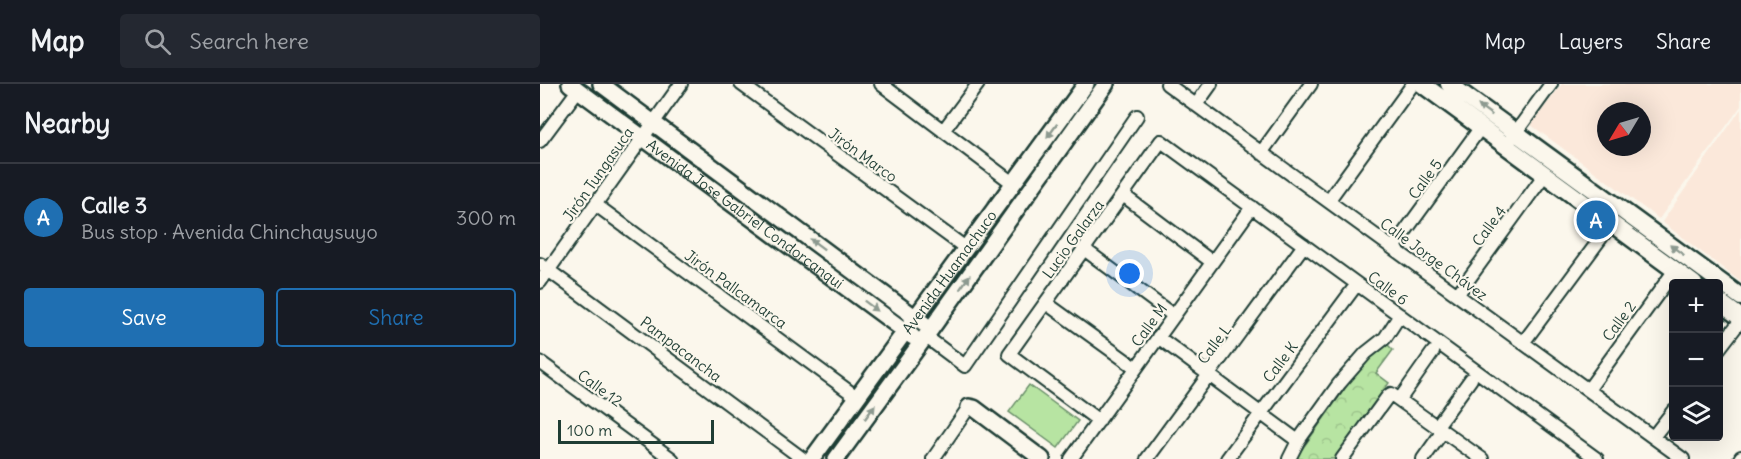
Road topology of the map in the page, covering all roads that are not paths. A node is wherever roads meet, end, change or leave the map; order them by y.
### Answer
1 (601, 84) edge
2 (681, 84) edge
3 (741, 84) edge
4 (881, 84) edge
5 (978, 84) edge
6 (1086, 84) edge
7 (1106, 84) edge
8 (1167, 84) edge
9 (1211, 84) edge
10 (1311, 84) edge
11 (1413, 84) edge
12 (1422, 84) edge
13 (1449, 84) edge
14 (1551, 84) edge
15 (574, 87) edge
16 (1196, 105) junction
17 (1137, 116) dead end
18 (652, 122) junction
19 (1481, 127) junction
20 (943, 131) junction
21 (642, 136) junction
22 (1511, 139) junction
23 (540, 141) edge
24 (1161, 141) joint
25 (1261, 153) junction
26 (1545, 174) junction
27 (1014, 184) junction
28 (1123, 195) junction
29 (1328, 201) junction
30 (596, 205) junction
31 (1252, 207) junction
32 (1612, 223) junction
33 (1304, 245) junction
34 (1393, 248) junction
35 (967, 249) junction
36 (1084, 249) junction
37 (1212, 262) junction
38 (544, 267) edge
39 (1675, 270) junction
40 (1687, 279) edge
41 (540, 282) edge
42 (1357, 284) junction
43 (1457, 295) junction
44 (1741, 297) edge
45 (1046, 303) junction
46 (1723, 305) edge
47 (1400, 315) junction
48 (1174, 316) junction
49 (916, 318) junction
50 (1741, 319) edge
51 (906, 332) junction
52 (926, 336) junction
53 (1158, 338) junction
54 (1523, 343) junction
55 (1723, 344) edge
56 (1433, 352) dead end
57 (540, 362) edge
58 (1136, 368) junction
59 (1209, 375) junction
60 (1471, 379) dead end
61 (1588, 390) junction
62 (1395, 397) junction
63 (858, 398) junction
64 (969, 407) joint
65 (1261, 413) junction
66 (1669, 416) edge
67 (1099, 421) junction
68 (1440, 429) junction
69 (1653, 437) junction
70 (1298, 441) junction
71 (672, 459) edge
72 (803, 459) edge
73 (812, 459) edge
74 (836, 459) edge
75 (933, 459) edge
76 (1042, 459) edge
77 (1071, 459) edge
78 (1147, 459) edge
79 (1227, 459) edge
80 (1289, 459) edge
81 (1342, 459) edge
82 (1423, 459) edge
83 (1482, 459) edge
84 (1597, 459) edge
85 (1683, 459) edge

1 - 18 street, Avenida Jose Gabriel Condorcanqui
2 - 18 street, Jirón Tungasuca
3 - 35 street, Jirón Marco
4 - 20 street
5 - 20 street
6 -> 27 street, Avenida Huamachuco
52 -> 7 street, Avenida Huamachuco
8 - 16 street, Calle Jorge Chávez
9 - 16 street
10 - 25 street
11 - 29 street
12 - 19 main road
22 -> 13 main road
14 - 22 street
15 - 21 street, Avenida Jose Gabriel Condorcanqui
15 - 23 street
16 - 25 street, Calle Jorge Chávez
17 - 52 street
18 - 21 street, Jirón Tungasuca
49 -> 18 street, Avenida Jose Gabriel Condorcanqui
19 - 22 main road
19 - 34 street, Calle 5
20 - 27 street
21 - 30 street, Jirón Tungasuca
21 -> 51 street, Avenida Jose Gabriel Condorcanqui
22 - 26 main road
44 -> 22 main road
24 - 28 street, Lucio Galarza
24 - 31 street, Calle 6
25 - 29 street, Calle Jorge Chávez
26 - 32 main road
26 - 43 street, Calle 4
27 - 35 street, Avenida Huamachuco
28 - 36 street, Lucio Galarza
28 - 37 street
29 - 34 street, Calle Jorge Chávez
30 - 38 street, Jirón Tungasuca
30 - 63 street, Jirón Pallcamarca
31 - 33 street, Calle 6
31 - 37 street, Calle M
32 - 39 main road
32 - 54 street
33 - 42 street, Calle 6
33 - 59 street, Calle L
34 - 43 street, Calle Jorge Chávez
35 - 49 street, Avenida Huamachuco
36 - 45 street, Lucio Galarza
36 - 48 street
37 - 48 street, Calle M
38 - 41 street, Jirón Tungasuca
38 - 72 street, Pampacancha
39 - 40 main road
39 - 61 street, Calle 2
42 - 47 street, Calle 6
42 - 65 street, Calle K
43 - 54 street, Calle Jorge Chávez
45 - 58 street
45 - 67 street, Lucio Galarza
46 - 50 main road
47 - 70 street
47 - 84 street, Calle 6
48 - 53 street, Calle M
49 - 51 street, Avenida Huamachuco
49 - 52 street, Avenida Jose Gabriel Condorcanqui
50 - 55 street
51 - 52 street, Avenida Jose Gabriel Condorcanqui
51 - 63 street, Avenida Huamachuco
74 -> 52 street, Avenida Huamachuco
53 - 58 street, Calle M
53 - 59 street
54 - 61 street, Calle Jorge Chávez
56 - 62 street
57 - 71 street, Calle 12
58 - 67 street, Calle M
59 - 65 street
59 - 78 street, Calle L
60 - 68 street
61 - 69 street, Calle Jorge Chávez
62 - 68 street
62 - 81 street
63 - 73 street, Avenida Huamachuco
64 - 75 street
64 - 76 street
65 - 70 street
65 - 79 street, Calle K
66 - 69 street
67 - 77 street, Calle M
68 - 82 street
68 - 83 street
69 - 85 street, Calle Jorge Chávez
70 - 80 street

